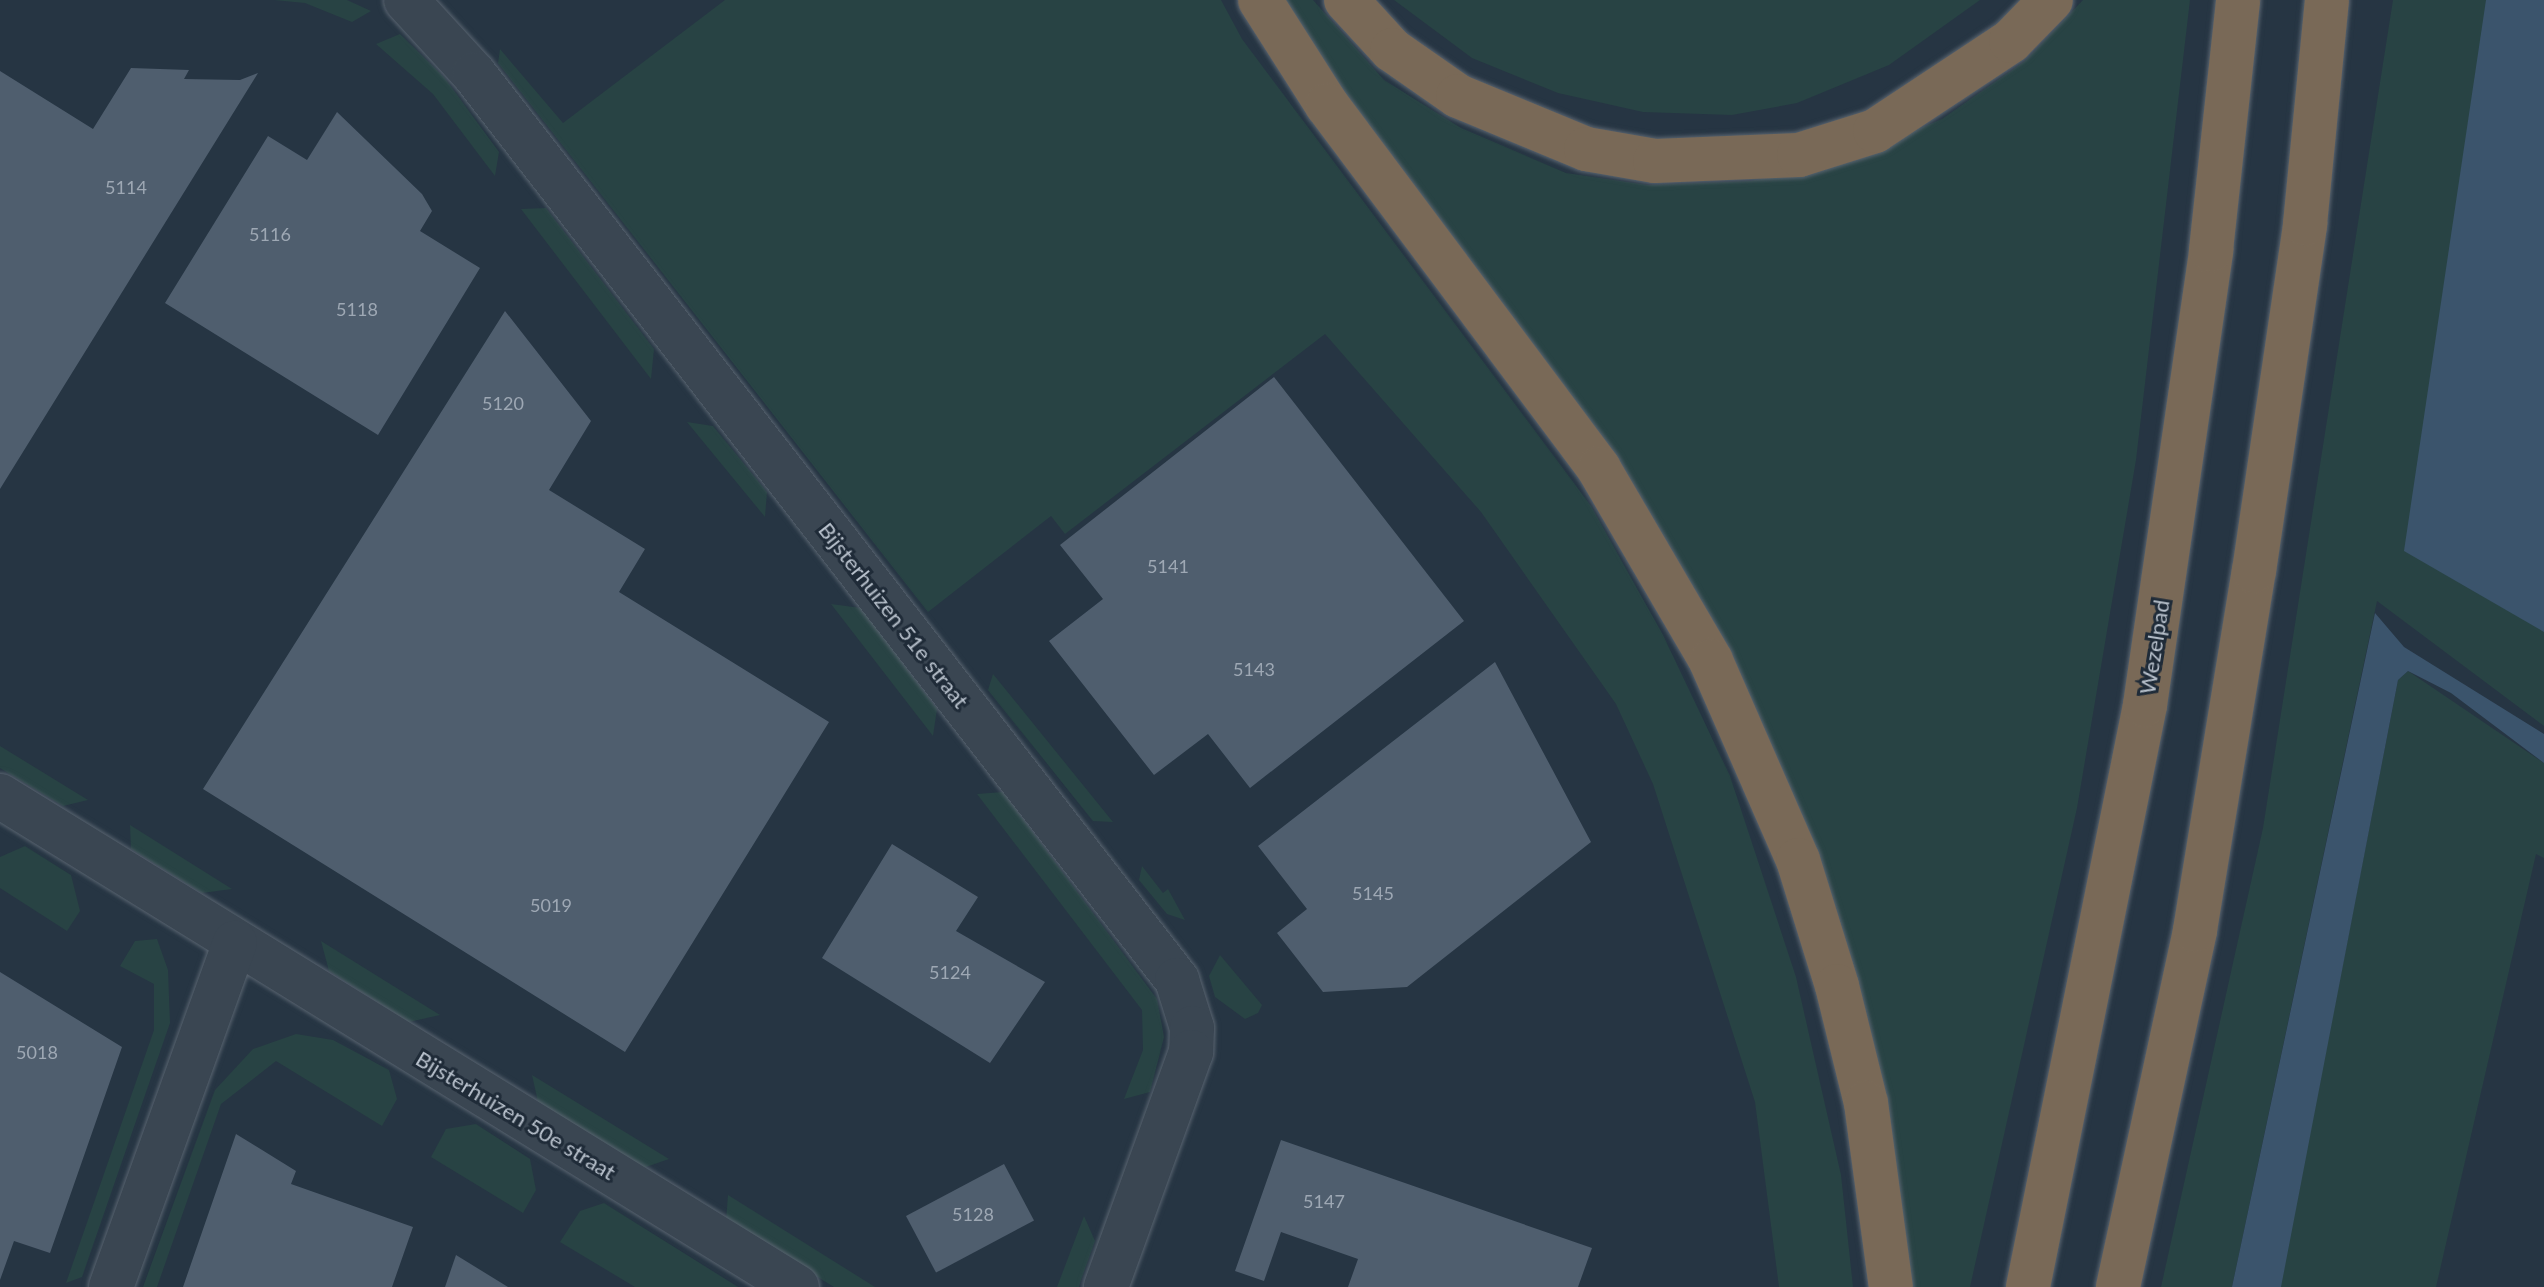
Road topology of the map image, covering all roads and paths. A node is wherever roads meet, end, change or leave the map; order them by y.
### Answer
1 (406, 0) edge
2 (1260, 0) edge
3 (1346, 0) edge
4 (2051, 0) edge
5 (2238, 0) edge
6 (2327, 0) edge
7 (0, 796) edge
8 (235, 943) junction
9 (111, 1287) edge
10 (797, 1287) edge
11 (1106, 1287) edge
12 (1891, 1287) edge
13 (2028, 1287) edge
14 (2118, 1287) edge

1 - 11 street, Bijsterhuizen 51e straat
2 - 12 highway
3 - 4 highway
5 - 13 highway, Wezelpad
6 - 14 highway
7 - 8 street, Bijsterhuizen 50e straat
8 - 9 street
8 - 10 street, Bijsterhuizen 50e straat

